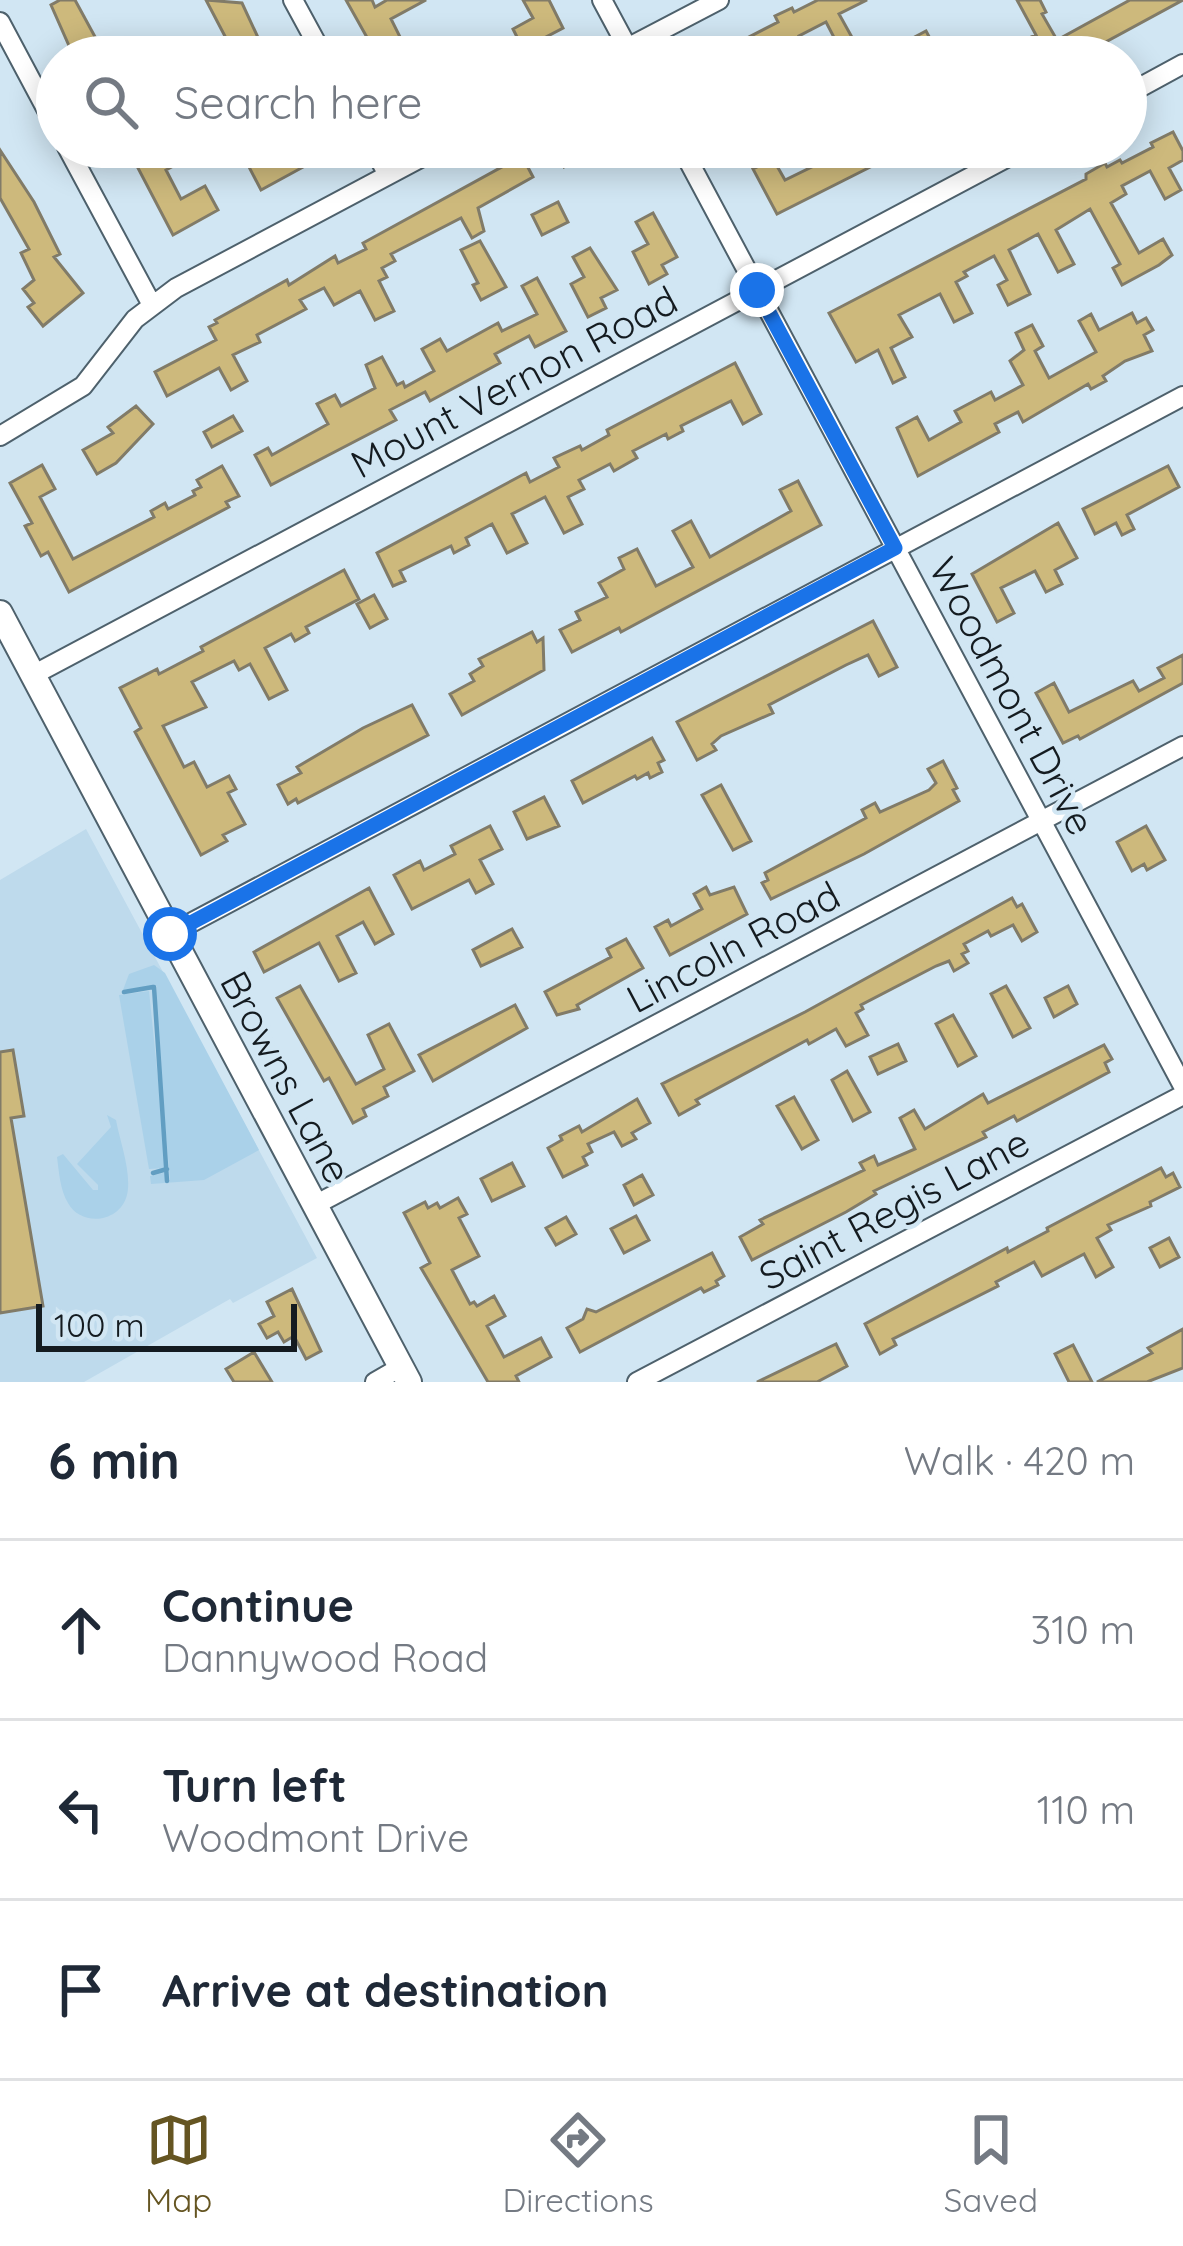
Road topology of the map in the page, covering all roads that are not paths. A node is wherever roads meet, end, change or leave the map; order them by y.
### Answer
1 (293, 0) edge
2 (602, 0) edge
3 (719, 0) edge
4 (0, 22) edge
5 (313, 36) edge
6 (616, 36) edge
7 (655, 36) edge
8 (1183, 64) edge
9 (1147, 83) edge
10 (36, 90) edge
11 (78, 168) edge
12 (384, 168) edge
13 (401, 168) edge
14 (692, 168) edge
15 (987, 168) edge
16 (388, 175) junction
17 (757, 290) junction
18 (152, 305) junction
19 (1183, 397) edge
20 (0, 436) edge
21 (895, 548) junction
22 (0, 613) edge
23 (33, 675) junction
24 (1183, 746) edge
25 (1041, 821) junction
26 (170, 934) junction
27 (1183, 1085) edge
28 (1183, 1095) edge
29 (313, 1205) junction
30 (405, 1374) edge
31 (376, 1382) edge
32 (637, 1382) edge

1 - 5 street
2 - 6 street
3 - 7 street
4 - 10 street
8 - 9 street
11 - 18 street
12 - 16 street
13 - 16 street
14 - 17 street, Woodmont Drive
15 - 17 street, Mount Vernon Road
16 - 18 street
17 - 21 street, Woodmont Drive
17 - 23 street, Mount Vernon Road
18 - 20 street
19 - 21 street
21 - 25 street, Woodmont Drive
21 - 26 street
22 - 23 street, Browns Lane
23 - 26 street, Browns Lane
24 - 25 street, Lincoln Road
25 - 27 street, Woodmont Drive
25 - 29 street, Lincoln Road
26 - 29 street, Browns Lane
28 - 32 street, Saint Regis Lane
29 - 30 street, Browns Lane
30 - 31 street

